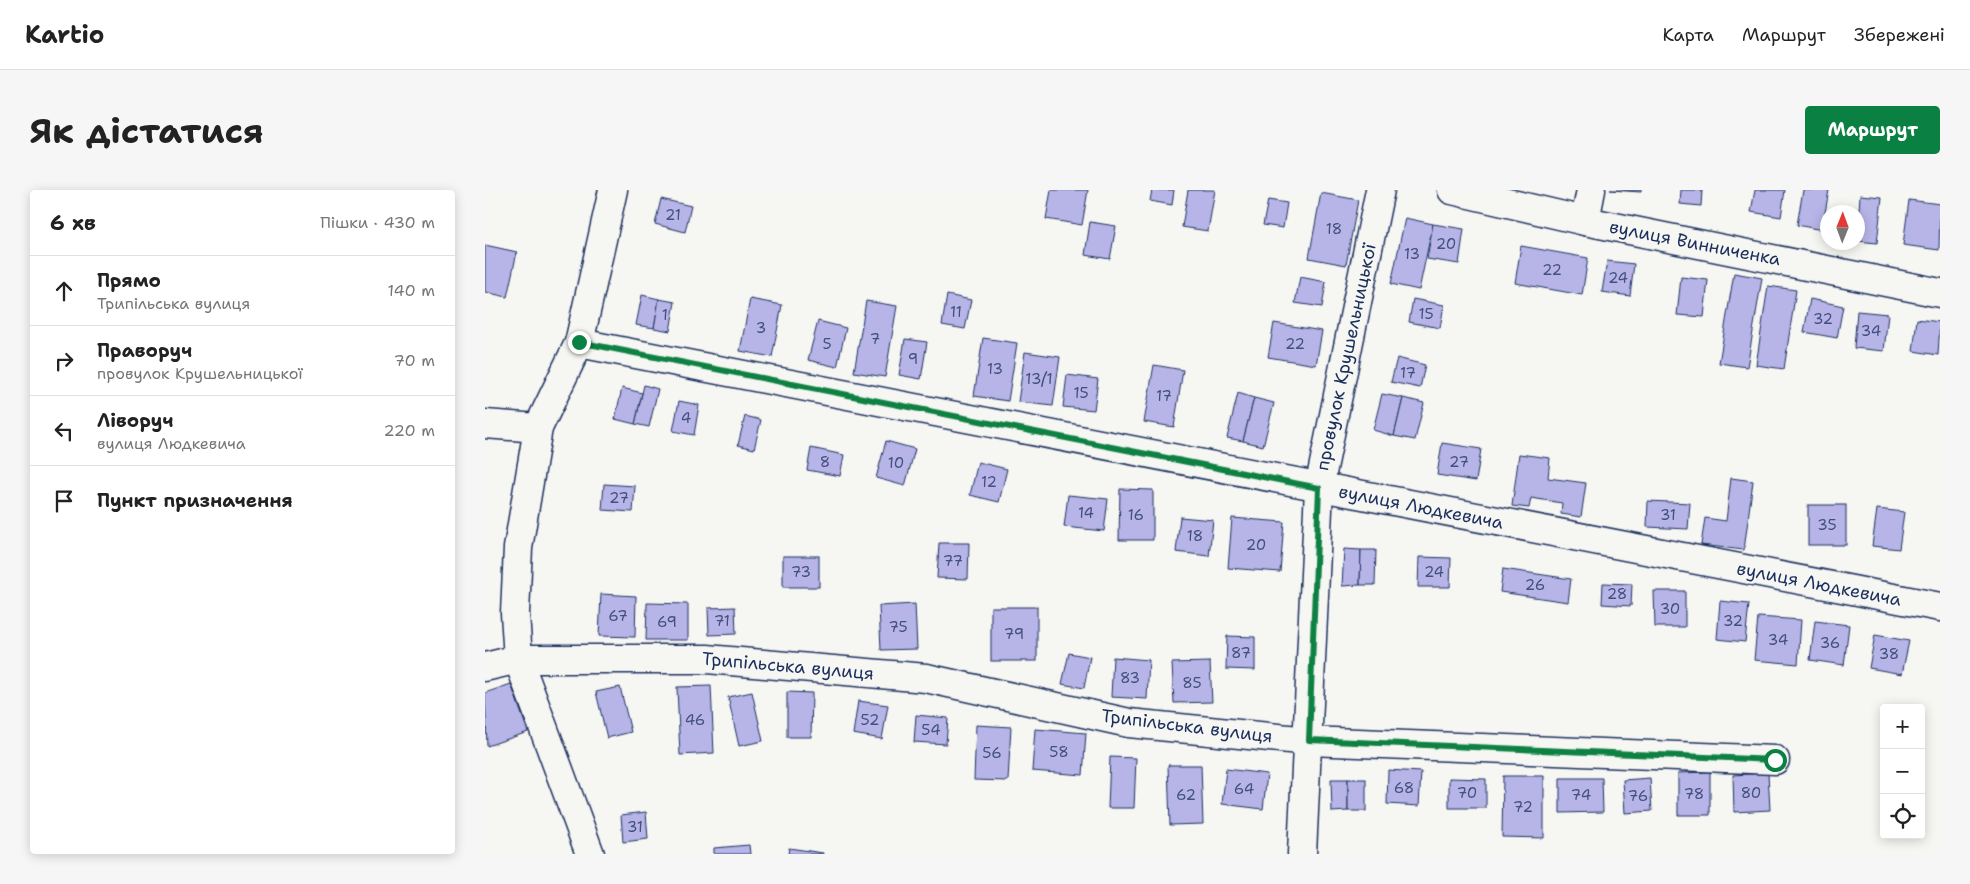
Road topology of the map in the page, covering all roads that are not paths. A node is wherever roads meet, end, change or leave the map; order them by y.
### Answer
1 (613, 190) edge
2 (1380, 190) edge
3 (1451, 190) edge
4 (1591, 190) edge
5 (1585, 221) junction
6 (1940, 293) edge
7 (579, 342) junction
8 (485, 424) edge
9 (538, 428) junction
10 (1319, 488) junction
11 (1940, 607) edge
12 (518, 659) junction
13 (485, 667) edge
14 (1309, 740) junction
15 (1775, 760) dead end
16 (590, 854) edge
17 (1302, 854) edge

1 - 7 street
2 - 10 street, провулок Крушельницької
3 - 5 street, вулиця Винниченка
4 - 5 street
5 - 6 street, вулиця Винниченка
7 - 9 street
7 - 10 street, вулиця Людкевича
8 - 9 street
9 - 12 street
10 - 11 street, вулиця Людкевича
10 - 14 street, провулок Крушельницької
12 - 13 street, Трипільська вулиця
12 - 14 street, Трипільська вулиця
12 - 16 street
14 - 15 street, Трипільська вулиця
14 - 17 street, провулок Крушельницької

